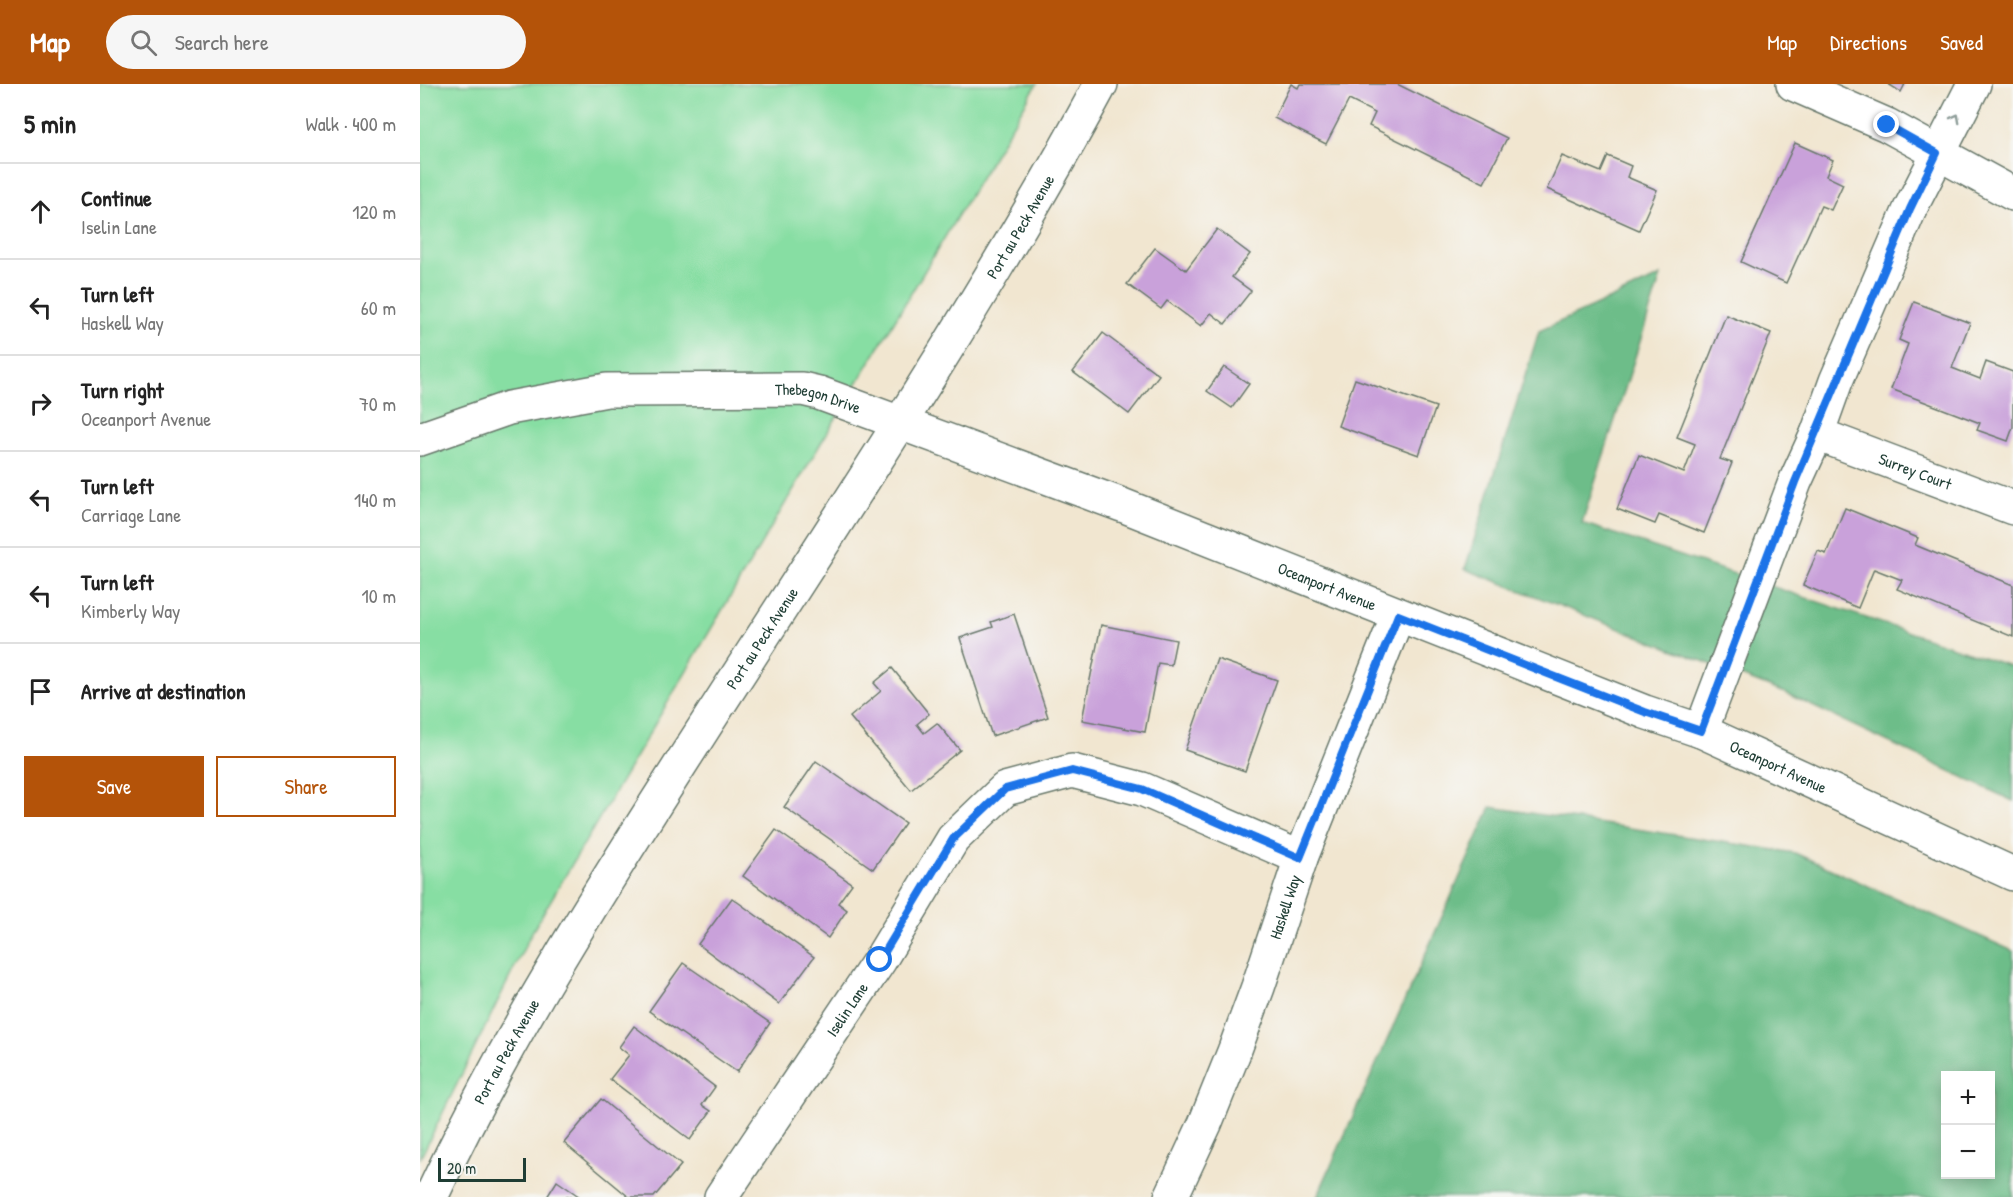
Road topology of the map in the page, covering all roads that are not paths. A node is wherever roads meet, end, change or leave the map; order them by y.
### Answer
1 (1101, 84) edge
2 (1793, 84) edge
3 (1974, 84) edge
4 (1937, 153) junction
5 (2013, 194) edge
6 (899, 423) junction
7 (1817, 434) junction
8 (420, 439) edge
9 (2013, 508) edge
10 (1398, 615) junction
11 (1701, 731) junction
12 (1300, 858) junction
13 (2013, 874) edge
14 (431, 1197) edge
15 (721, 1197) edge
16 (1171, 1197) edge

1 - 6 street, Port au Peck Avenue
2 - 4 street
4 -> 3 street
4 - 5 street
4 - 7 street
6 - 8 street, Thebegon Drive
6 - 10 street, Oceanport Avenue
6 - 14 street, Port au Peck Avenue
7 - 9 street, Surrey Court
7 - 11 street
10 - 11 street, Oceanport Avenue
10 - 12 street, Haskell Way
11 - 13 street, Oceanport Avenue
12 - 15 street, Iselin Lane
12 - 16 street, Haskell Way

